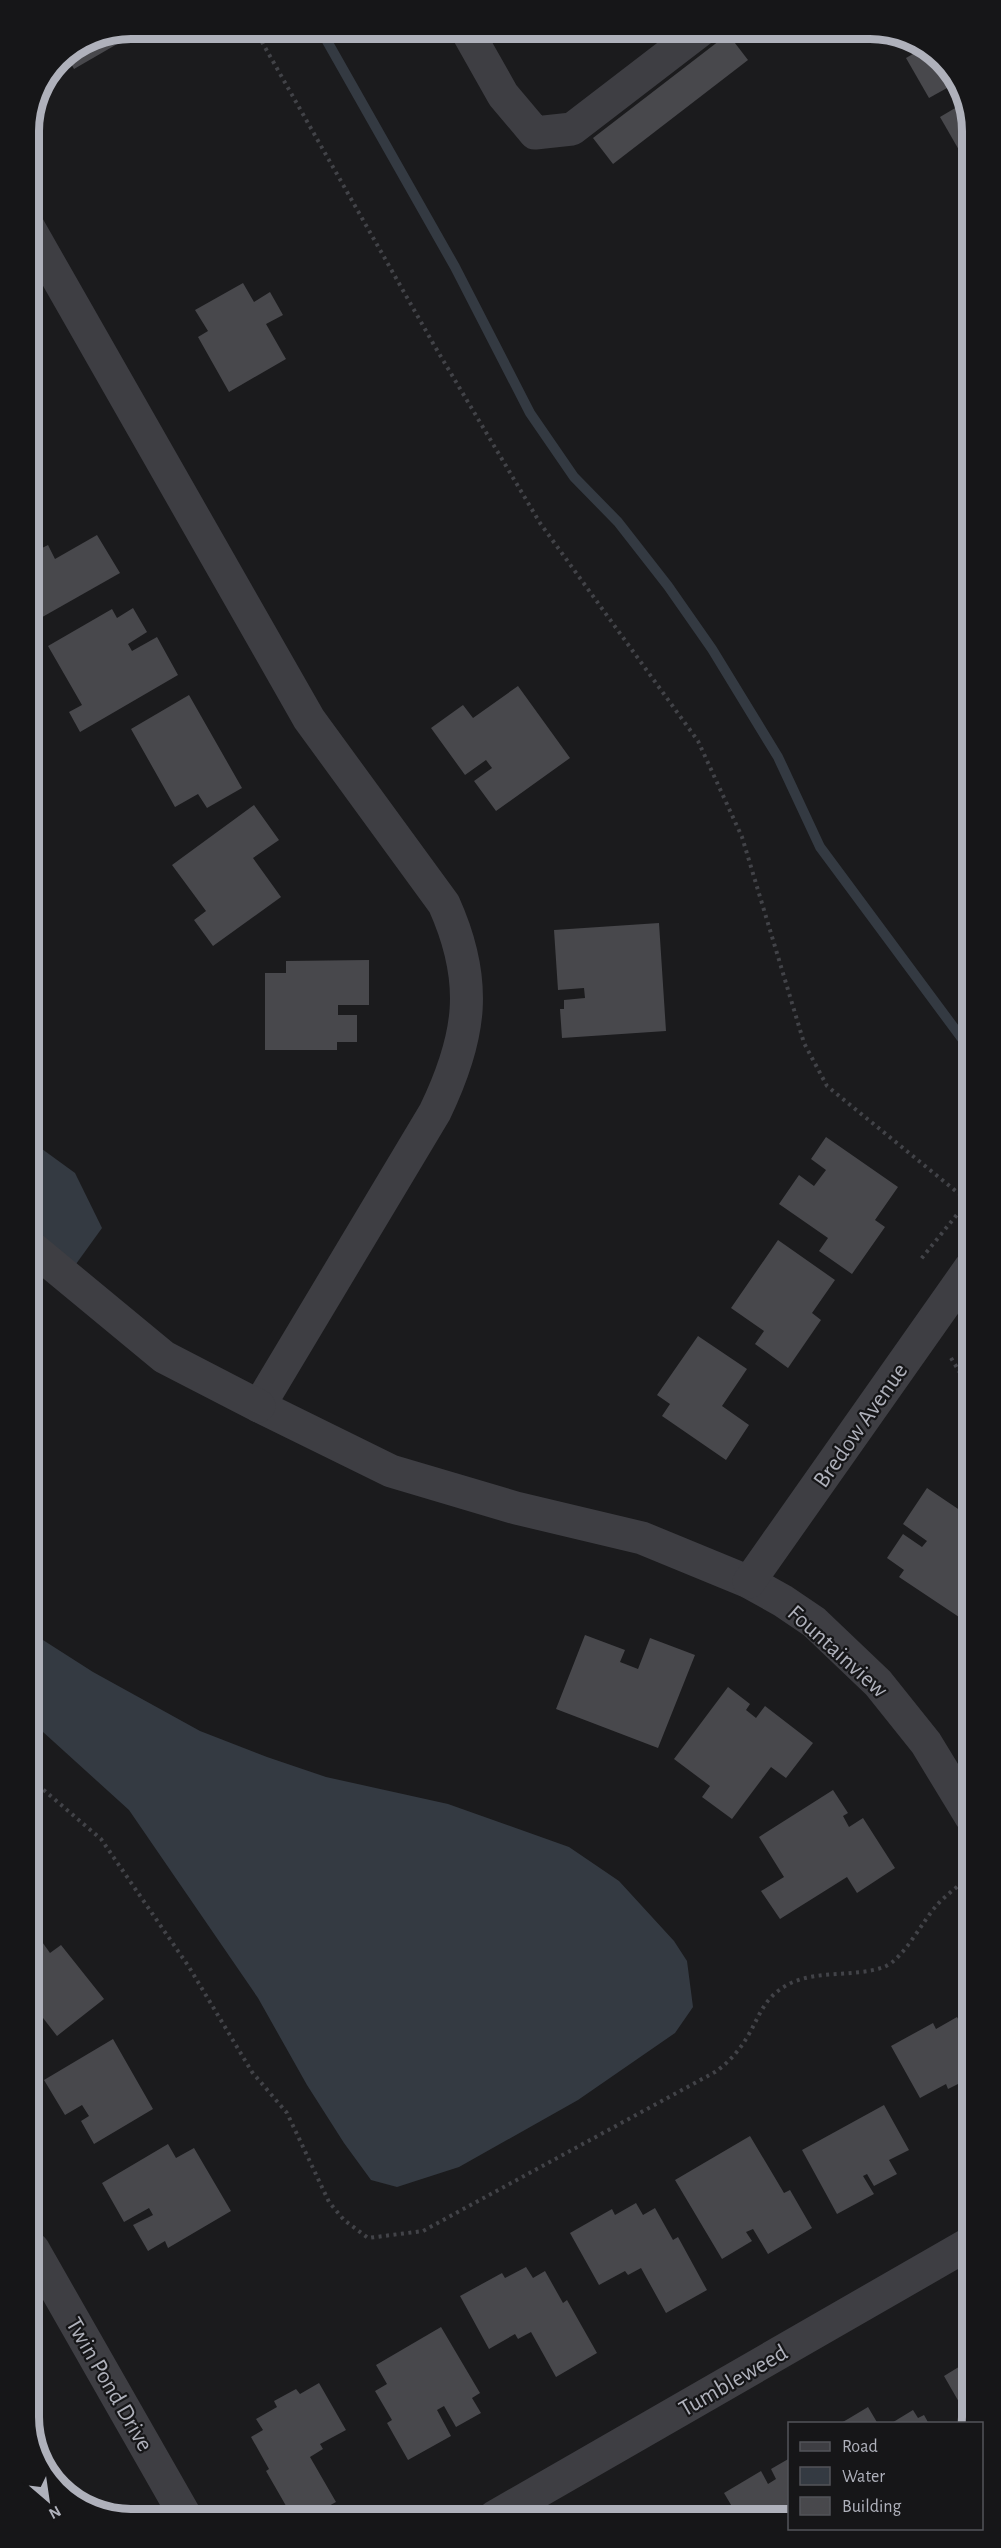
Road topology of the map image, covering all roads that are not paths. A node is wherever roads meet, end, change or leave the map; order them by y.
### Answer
1 (471, 39) edge
2 (689, 39) edge
3 (39, 265) edge
4 (39, 1254) edge
5 (962, 1279) edge
6 (259, 1406) junction
7 (749, 1582) junction
8 (962, 1802) edge
9 (962, 2248) edge
10 (39, 2260) edge
11 (181, 2509) edge
12 (508, 2509) edge

1 - 2 street
3 - 6 street
4 - 6 street, Fountainview
5 - 7 street, Bredow Avenue
6 - 7 street, Fountainview
7 - 8 street, Fountainview
9 - 12 street, Tumbleweed
10 - 11 street, Twin Pond Drive

